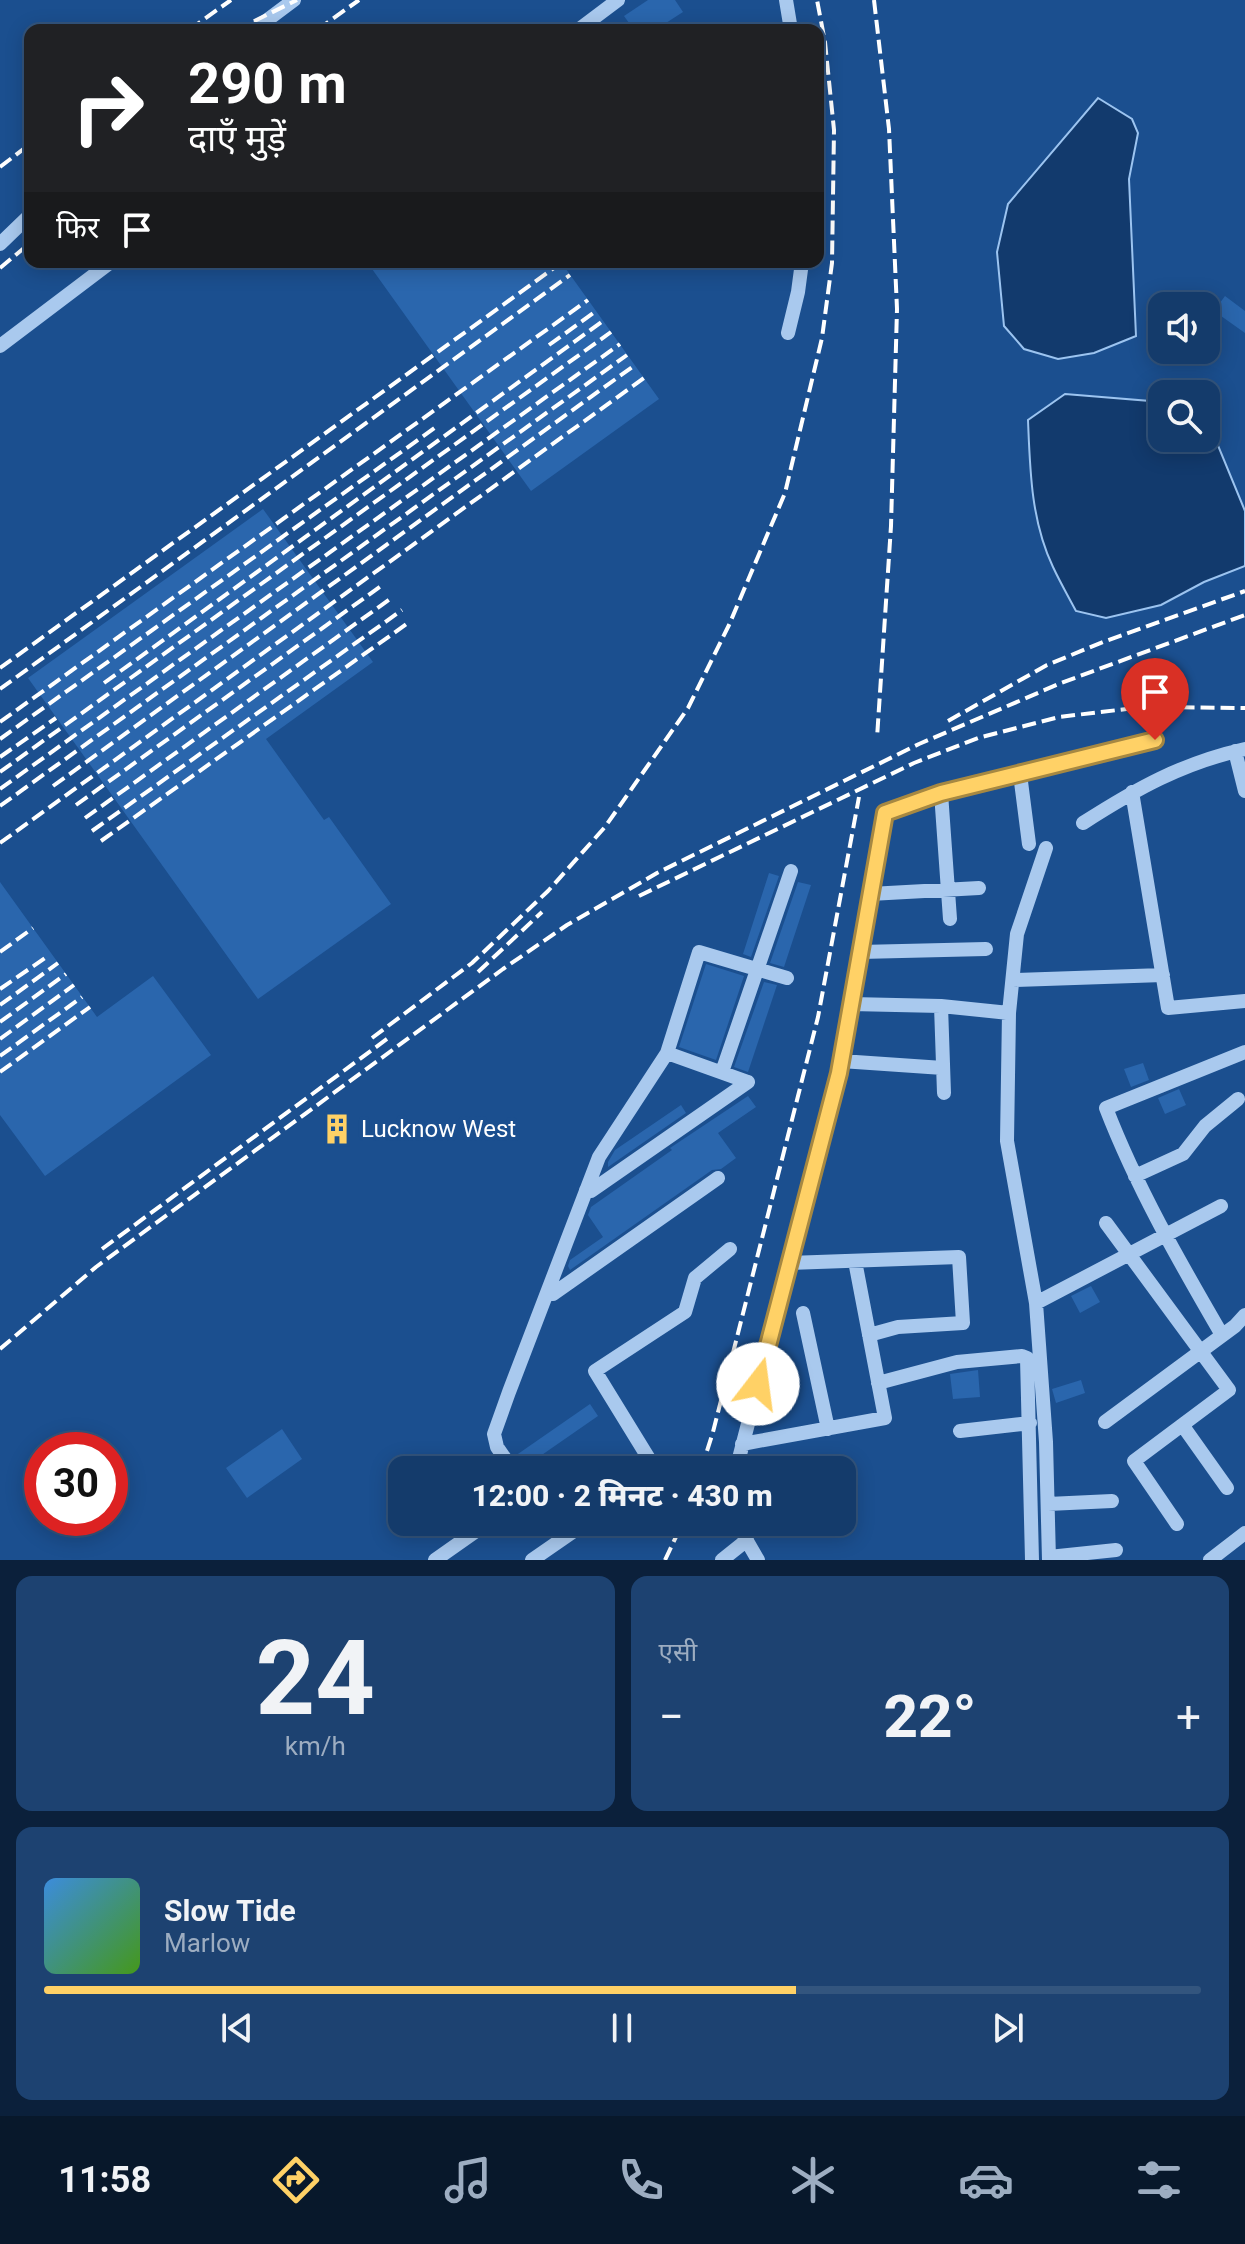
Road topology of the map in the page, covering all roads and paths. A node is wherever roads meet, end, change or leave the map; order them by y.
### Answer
1 (294, 0) edge
2 (618, 0) edge
3 (786, 0) edge
4 (262, 24) edge
5 (586, 24) edge
6 (790, 24) edge
7 (24, 221) edge
8 (0, 244) edge
9 (103, 268) edge
10 (801, 268) edge
11 (788, 333) dead end
12 (0, 346) edge
13 (1155, 740) dead end
14 (1240, 750) edge
15 (1020, 774) junction
16 (1245, 791) edge
17 (1132, 792) junction
18 (941, 793) junction
19 (1083, 823) dead end
20 (1029, 844) dead end
21 (1046, 848) dead end
22 (791, 871) dead end
23 (979, 888) dead end
24 (948, 889) junction
25 (870, 894) junction
26 (950, 919) dead end
27 (986, 949) dead end
28 (860, 952) junction
29 (757, 970) junction
30 (1163, 975) junction
31 (787, 978) dead end
32 (1013, 980) junction
33 (1245, 1001) edge
34 (851, 1004) junction
35 (941, 1006) junction
36 (1009, 1013) junction
37 (1245, 1052) edge
38 (667, 1053) junction
39 (841, 1061) junction
40 (943, 1068) junction
41 (722, 1072) junction
42 (944, 1093) dead end
43 (1238, 1099) dead end
44 (1135, 1176) junction
45 (718, 1178) dead end
46 (586, 1190) junction
47 (1221, 1206) dead end
48 (1106, 1223) dead end
49 (1165, 1236) junction
50 (730, 1249) dead end
51 (1128, 1254) junction
52 (855, 1261) junction
53 (789, 1263) junction
54 (547, 1293) junction
55 (1036, 1303) junction
56 (803, 1313) dead end
57 (1242, 1326) edge
58 (869, 1335) junction
59 (1222, 1335) junction
60 (1200, 1351) junction
61 (878, 1383) junction
62 (1105, 1422) dead end
63 (1030, 1423) junction
64 (1183, 1426) junction
65 (828, 1429) junction
66 (960, 1431) dead end
67 (742, 1444) junction
68 (503, 1456) edge
69 (648, 1456) edge
70 (739, 1456) edge
71 (1227, 1488) dead end
72 (1112, 1501) dead end
73 (1048, 1504) junction
74 (1177, 1524) dead end
75 (1245, 1533) edge
76 (469, 1536) edge
77 (560, 1536) edge
78 (566, 1536) edge
79 (745, 1536) edge
80 (562, 1539) junction
81 (747, 1540) junction
82 (1116, 1550) dead end
83 (1049, 1558) edge
84 (435, 1560) edge
85 (532, 1560) edge
86 (722, 1560) edge
87 (758, 1560) edge
88 (1032, 1560) edge
89 (1210, 1560) edge

1 - 4 street
2 - 5 street
3 - 6 street
7 - 8 street
9 - 12 street
10 - 11 street
13 - 15 street
14 - 16 street
14 - 17 street
15 - 18 street
15 - 20 street
17 - 19 street
17 - 30 street
18 - 24 street
18 - 25 street
21 - 32 street
22 - 29 street
23 - 24 street
24 - 25 street
24 - 26 street
25 - 28 street
27 - 28 street
28 - 34 street
29 - 31 street
29 - 38 street
29 - 41 street
30 - 32 street
30 - 33 street
32 - 36 street
34 - 35 street
34 - 39 street
35 - 36 street
35 - 40 street
36 - 55 street
37 - 44 street
38 - 41 street
38 - 46 street
39 - 40 street
39 - 53 street
40 - 42 street
41 - 46 street
43 - 44 street
44 - 49 street
45 - 54 street
46 - 54 street
47 - 49 street
48 - 51 street
49 - 51 street
49 - 59 street
50 - 69 street
51 - 55 street
51 - 60 street
52 - 53 street
52 - 58 street
52 - 58 street
53 - 67 street
54 - 68 street
55 - 73 street
56 - 65 street
57 - 59 street
58 - 61 street
59 - 60 street
60 - 62 street
60 - 64 street
61 - 63 street
61 - 65 street
63 - 66 street
63 - 88 street
64 - 71 street
64 - 74 street
65 - 67 street
67 - 70 street
72 - 73 street
73 - 83 street
75 - 89 street
76 - 84 street
77 - 80 street
78 - 80 street
79 - 81 street
80 - 85 street
81 - 86 street
81 - 87 street
82 - 83 street

